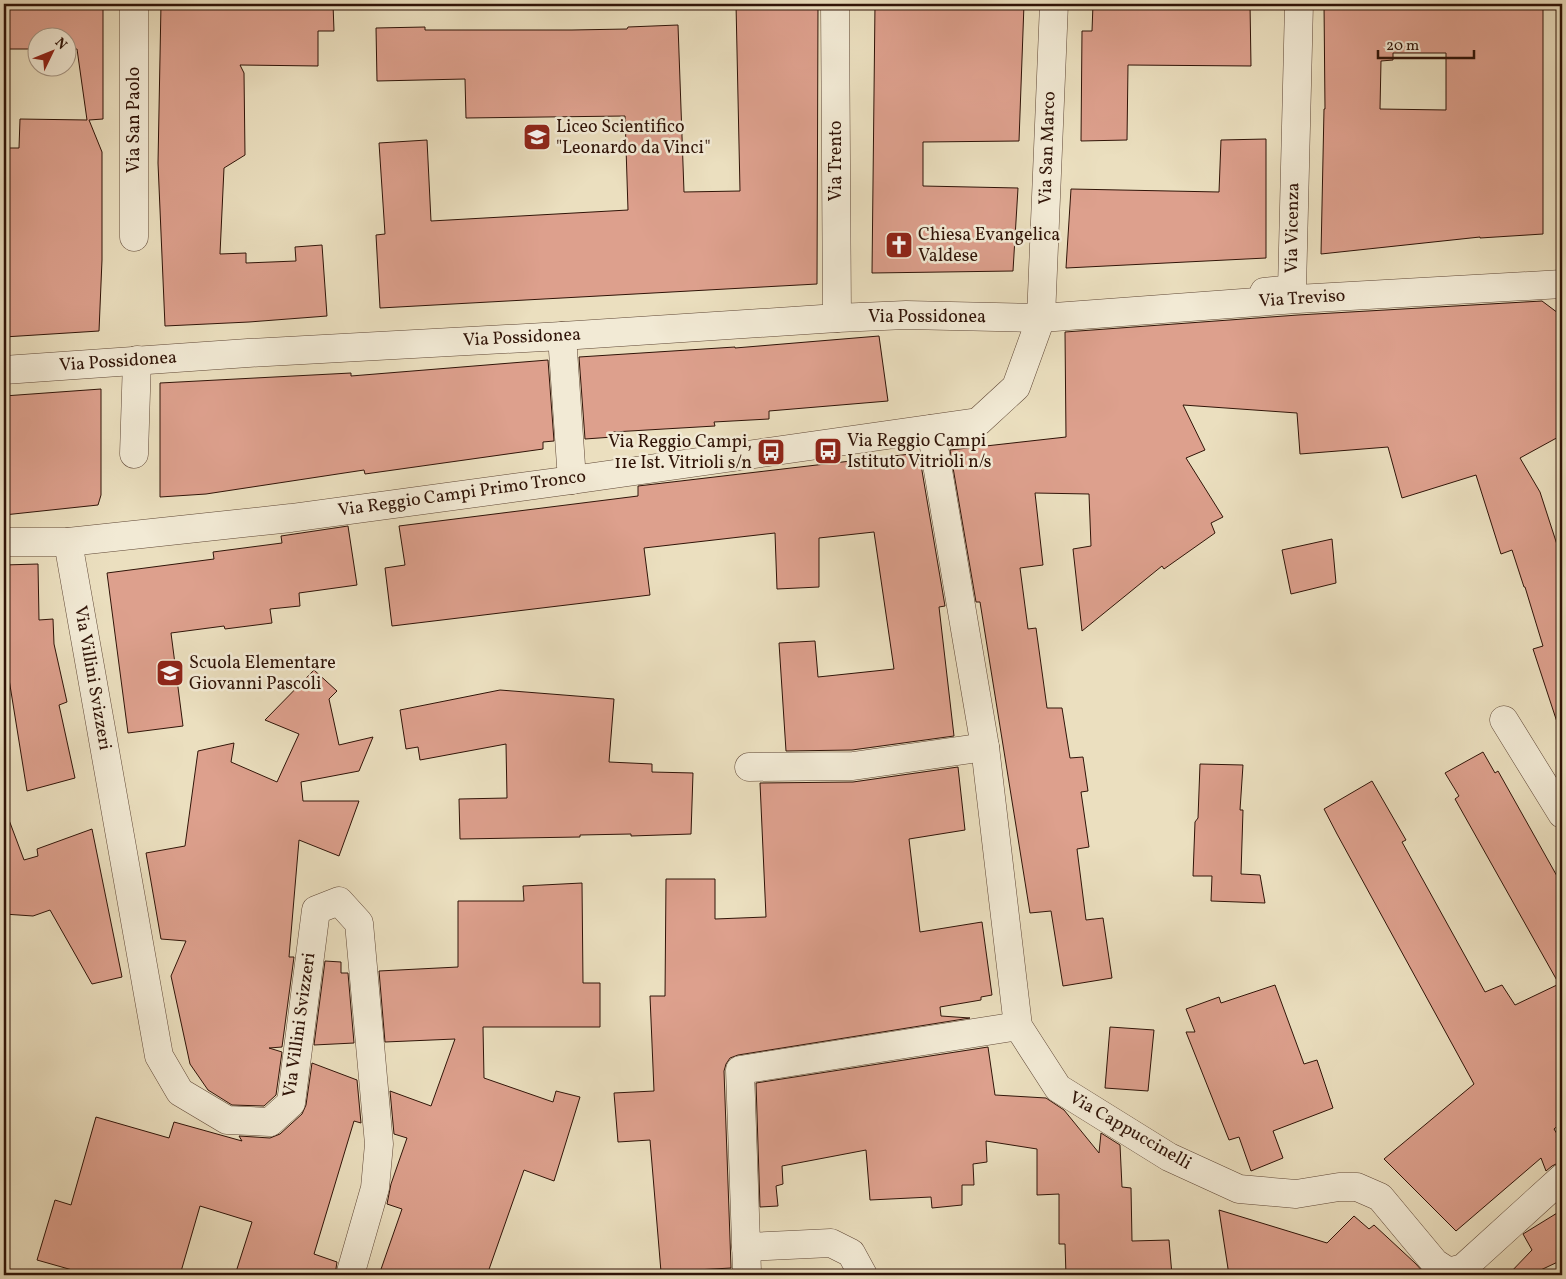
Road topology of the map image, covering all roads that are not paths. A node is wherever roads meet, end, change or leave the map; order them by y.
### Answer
1 (134, 4) edge
2 (835, 4) edge
3 (1054, 4) edge
4 (1299, 4) edge
5 (134, 237) dead end
6 (1562, 274) edge
7 (1562, 284) edge
8 (1292, 289) junction
9 (837, 318) junction
10 (1041, 318) junction
11 (562, 336) junction
12 (138, 360) junction
13 (4, 370) edge
14 (978, 422) joint
15 (931, 429) junction
16 (134, 454) dead end
17 (572, 480) junction
18 (4, 542) edge
19 (68, 542) junction
20 (1504, 720) dead end
21 (985, 747) junction
22 (749, 767) dead end
23 (1562, 814) edge
24 (1018, 1026) junction
25 (1562, 1178) edge
26 (746, 1247) junction
27 (350, 1275) edge
28 (745, 1275) edge
29 (863, 1275) edge

1 - 5 street, Via San Paolo
2 - 9 street, Via Trento
3 - 10 street, Via San Marco
4 - 8 street, Via Vicenza
6 - 8 street
7 - 10 street, Via Treviso
8 - 10 street, Via Vicenza
9 - 10 street, Via Possidonea
9 - 11 street, Via Possidonea
10 - 14 street, Via San Marco
11 - 12 street, Via Possidonea
11 - 17 street
12 - 13 street, Via Possidonea
12 - 16 street
14 - 15 street, Via Reggio Campi Primo Tronco
15 - 17 street, Via Reggio Campi Primo Tronco
15 - 21 street
17 - 19 street, Via Reggio Campi Primo Tronco
18 - 19 street, Via Reggio Campi Primo Tronco
19 - 27 street, Via Villini Svizzeri
20 - 23 street
21 - 22 street
21 - 24 street
24 - 25 street, Via Cappuccinelli
24 - 26 street
26 - 28 street
26 - 29 street

